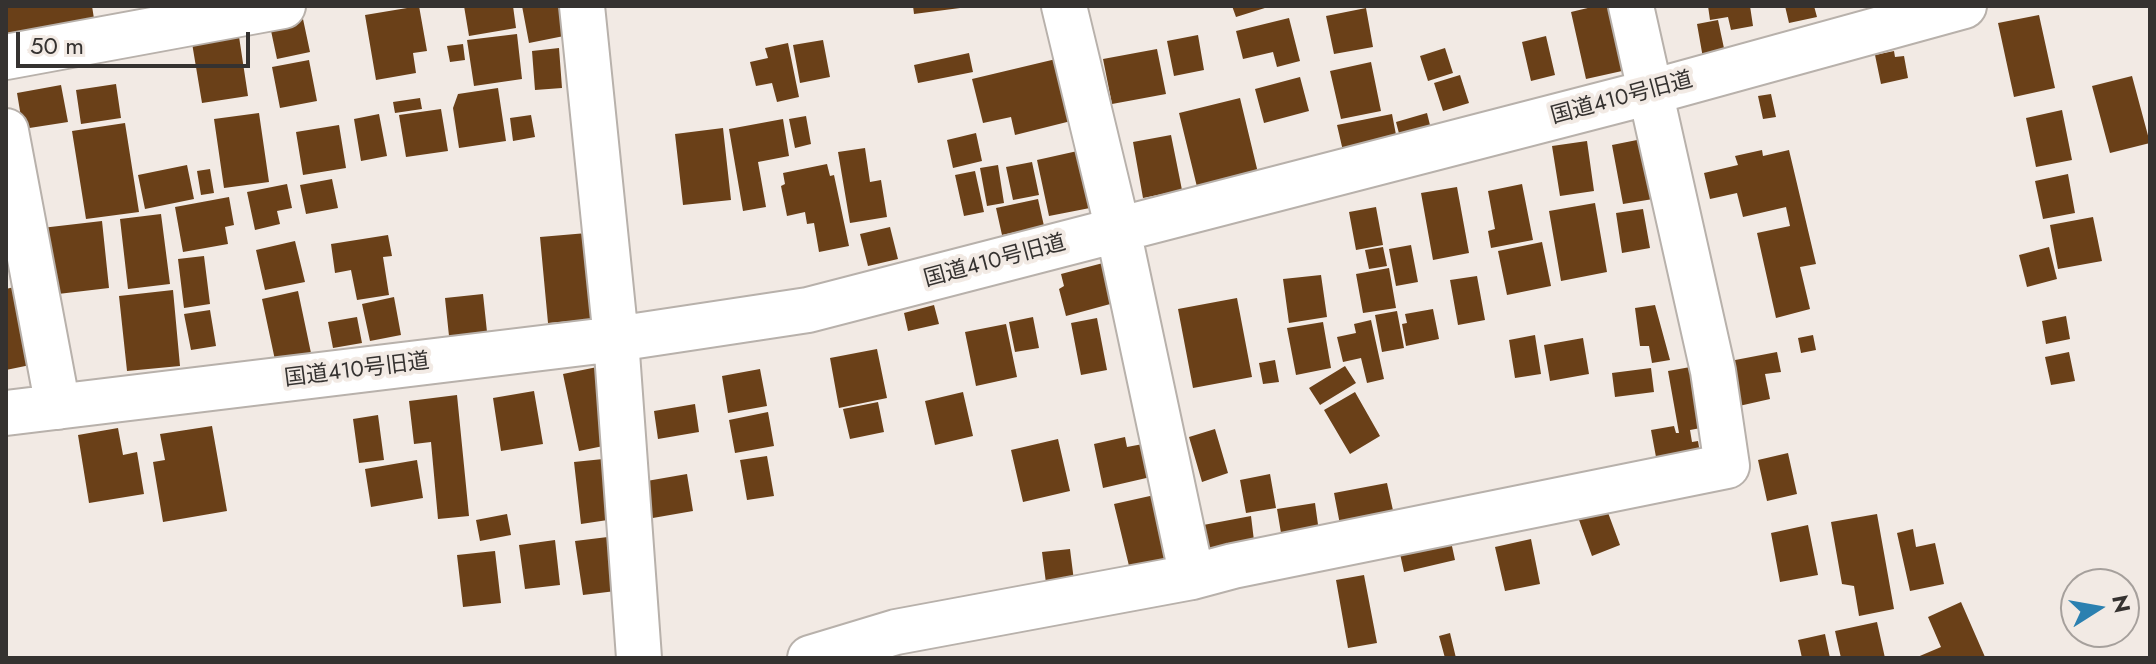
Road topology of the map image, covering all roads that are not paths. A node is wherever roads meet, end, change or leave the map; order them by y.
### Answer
1 (283, 6) edge
2 (582, 6) edge
3 (1064, 6) edge
4 (1631, 6) edge
5 (1964, 6) edge
6 (126, 20) edge
7 (6, 57) edge
8 (1650, 92) junction
9 (6, 131) edge
10 (1118, 230) junction
11 (616, 339) junction
12 (58, 407) junction
13 (6, 413) edge
14 (1192, 577) junction
15 (897, 645) edge
16 (639, 658) edge
17 (810, 658) edge

1 - 6 street
2 - 11 street
3 - 10 street
4 - 8 street
5 - 8 street, 国道410号旧道
6 - 7 street
8 - 10 street, 国道410号旧道
8 - 14 street
9 - 12 street
10 - 11 street, 国道410号旧道
10 - 14 street
11 - 12 street, 国道410号旧道
11 - 16 street
12 - 13 street, 国道410号旧道
14 - 15 street
15 - 17 street

